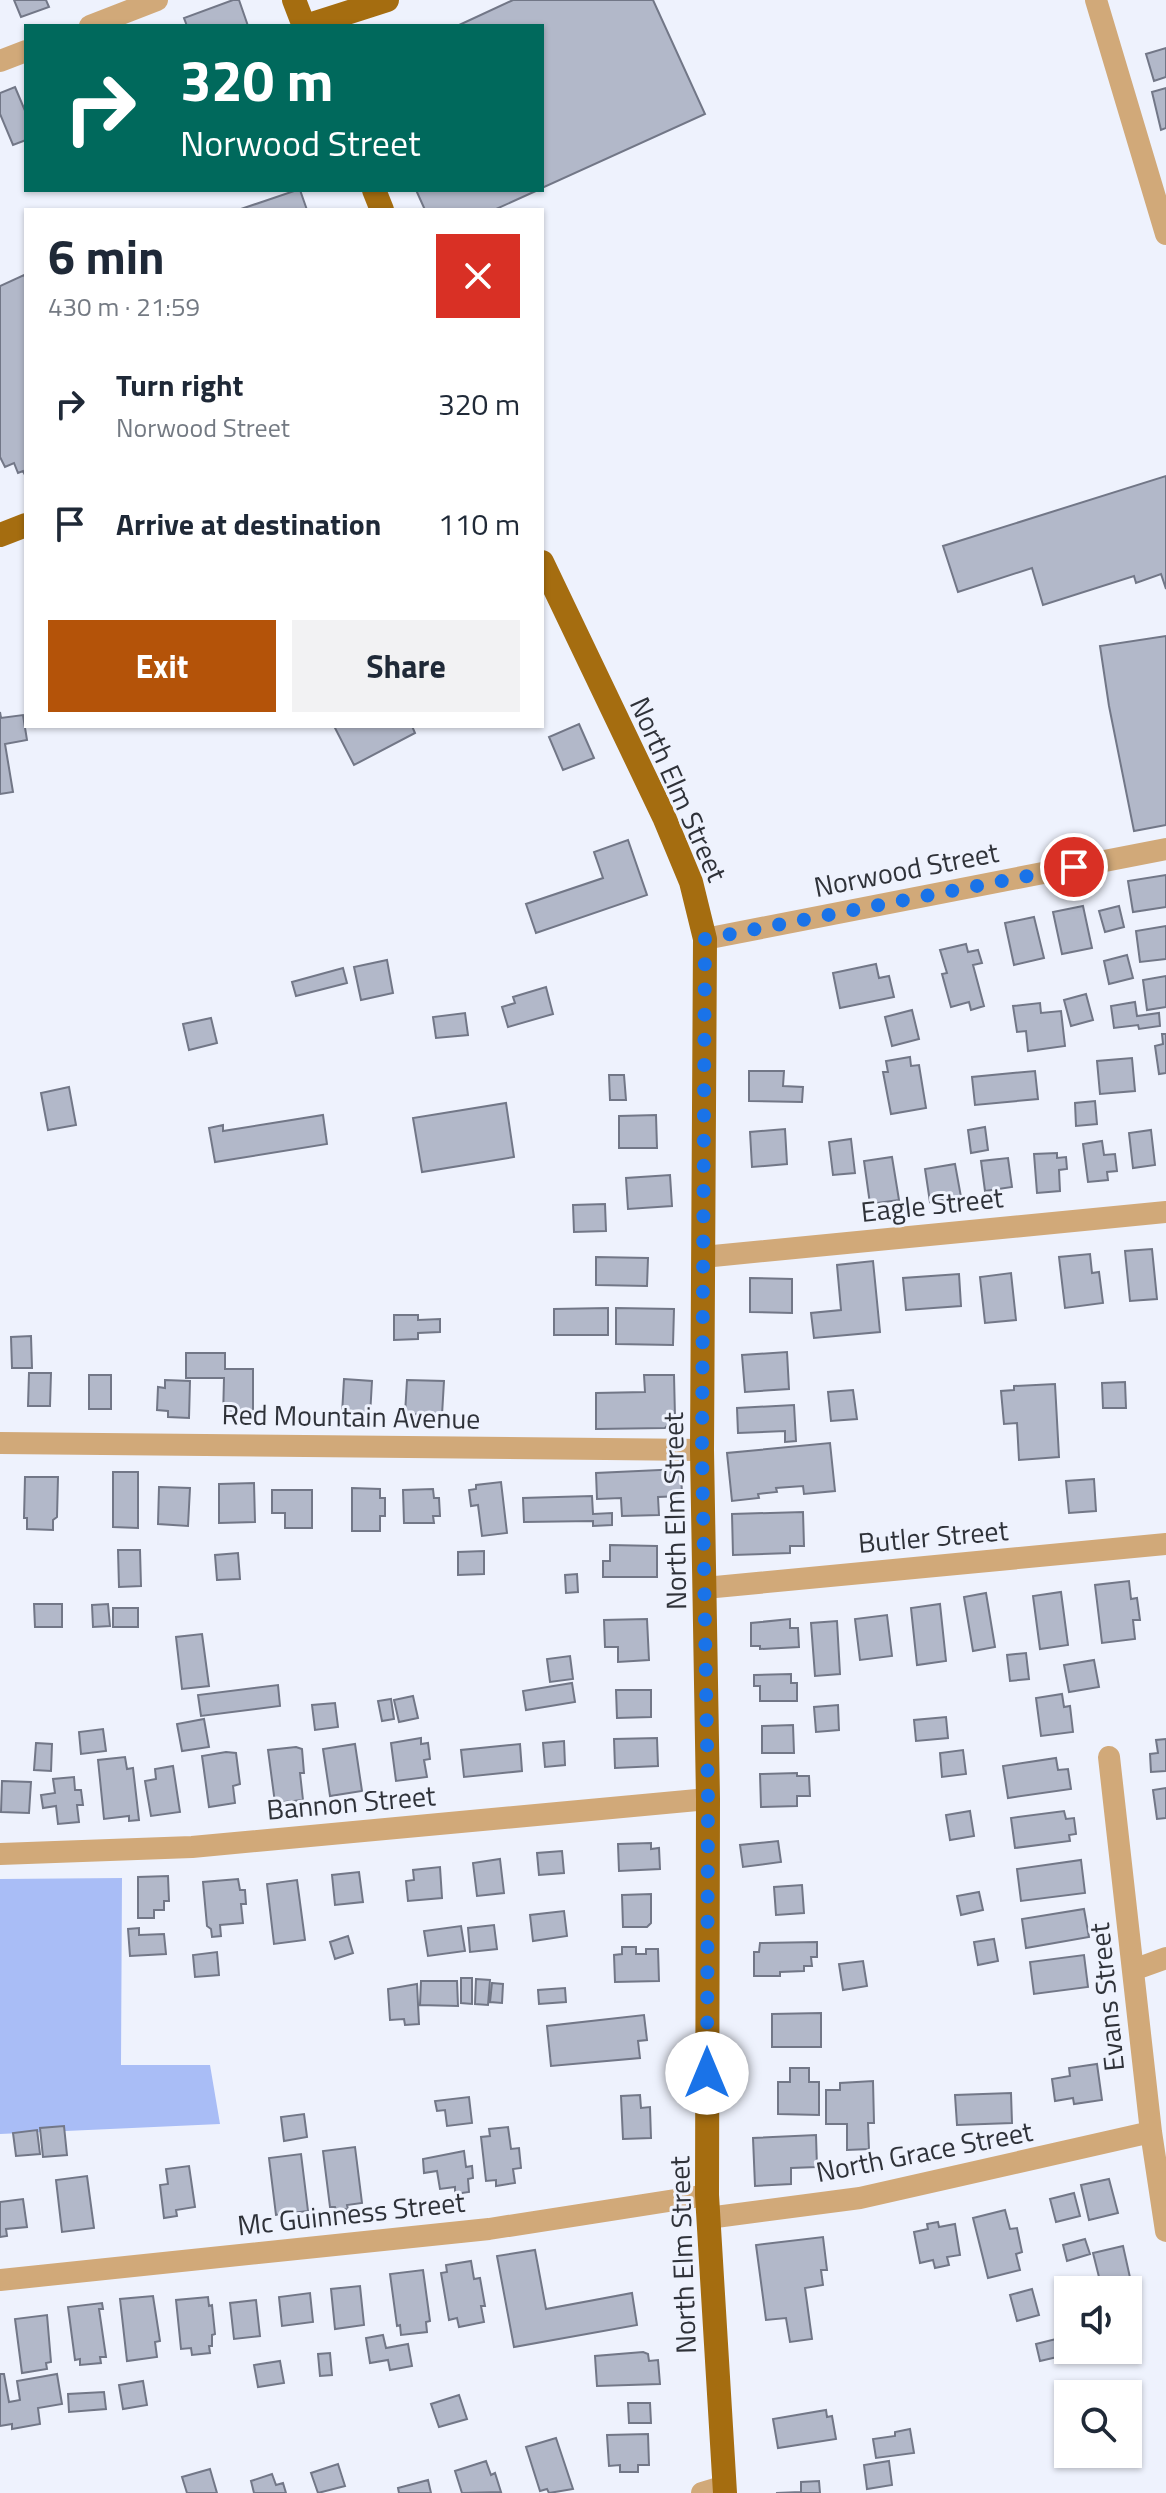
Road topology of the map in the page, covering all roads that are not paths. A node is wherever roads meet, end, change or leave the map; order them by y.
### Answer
1 (157, 0) edge
2 (294, 0) edge
3 (387, 0) edge
4 (1096, 0) edge
5 (95, 24) edge
6 (304, 24) edge
7 (311, 24) edge
8 (24, 52) edge
9 (0, 61) edge
10 (1166, 234) edge
11 (24, 526) edge
12 (0, 535) edge
13 (544, 566) edge
14 (1166, 849) edge
15 (705, 939) junction
16 (1166, 1212) edge
17 (703, 1257) junction
18 (0, 1443) edge
19 (702, 1450) junction
20 (1166, 1544) edge
21 (705, 1588) junction
22 (1109, 1757) dead end
23 (708, 1799) junction
24 (0, 1854) edge
25 (1166, 1958) edge
26 (1133, 1970) junction
27 (1151, 2132) junction
28 (707, 2206) junction
29 (1166, 2231) edge
30 (0, 2280) edge
31 (717, 2491) edge

1 - 5 street
2 - 6 main road
3 - 7 main road
4 - 10 street
8 - 9 street
11 - 12 main road
13 - 15 main road, North Elm Street
14 - 15 street, Norwood Street
15 - 17 main road, North Elm Street
16 - 17 street, Eagle Street
17 - 19 main road, North Elm Street
18 - 19 street, Red Mountain Avenue
19 - 21 main road, North Elm Street
20 - 21 street, Butler Street
21 - 23 main road, North Elm Street
22 - 26 street, Evans Street
23 - 24 street, Bannon Street
23 - 28 main road, North Elm Street
25 - 26 street
26 - 27 street, Evans Street
27 - 28 street, North Grace Street
27 - 29 street, Evans Street
28 - 30 street, Mc Guinness Street
28 - 31 main road, North Elm Street

